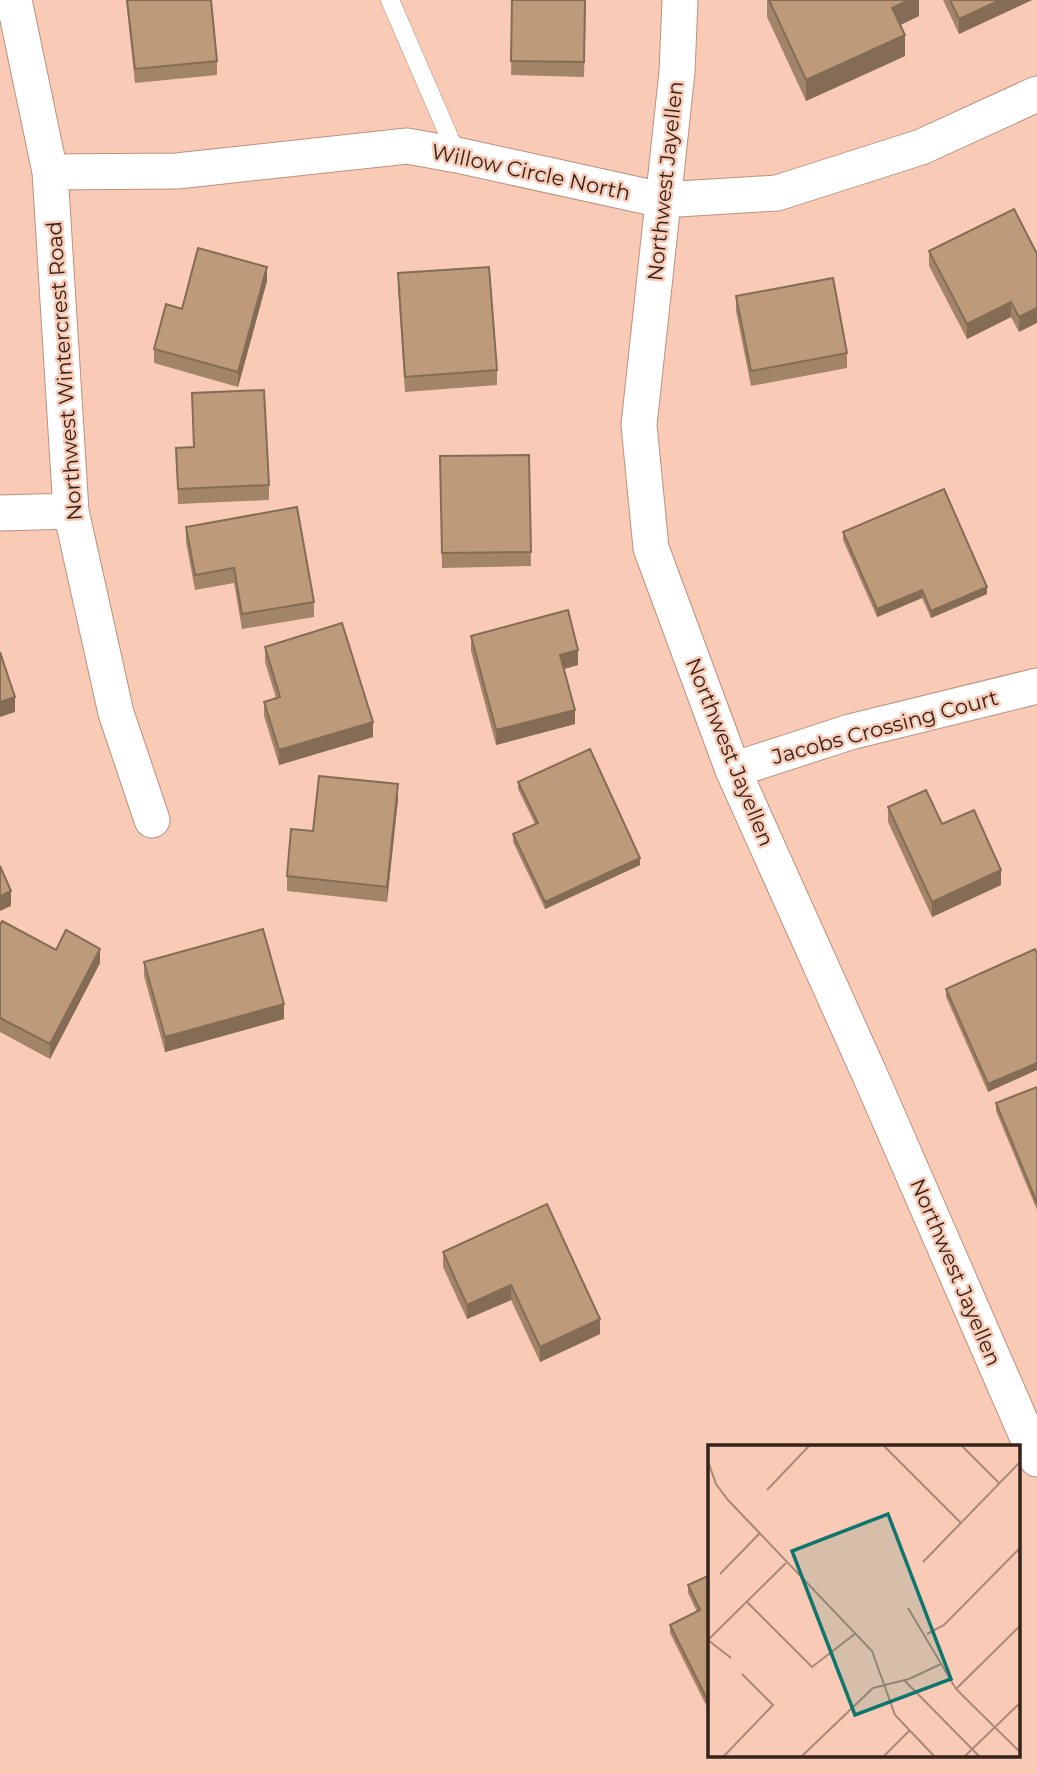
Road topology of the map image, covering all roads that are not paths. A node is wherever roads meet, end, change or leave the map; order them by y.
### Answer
1 (14, 0) edge
2 (390, 0) edge
3 (680, 0) edge
4 (1037, 94) edge
5 (457, 155) junction
6 (50, 173) junction
7 (662, 200) junction
8 (71, 511) junction
9 (0, 513) edge
10 (1037, 686) edge
11 (733, 770) junction
12 (152, 820) dead end
13 (1037, 1459) edge

1 - 6 street, Northwest Wintercrest Road
2 - 5 lane
3 - 7 street, Northwest Jayellen
4 - 7 street, Willow Circle North
5 - 6 street, Willow Circle North
5 - 7 street, Willow Circle North
6 - 8 street, Northwest Wintercrest Road
7 - 11 street, Northwest Jayellen
8 - 9 street
8 - 12 street, Northwest Wintercrest Road
10 - 11 street, Jacobs Crossing Court
11 - 13 street, Northwest Jayellen

